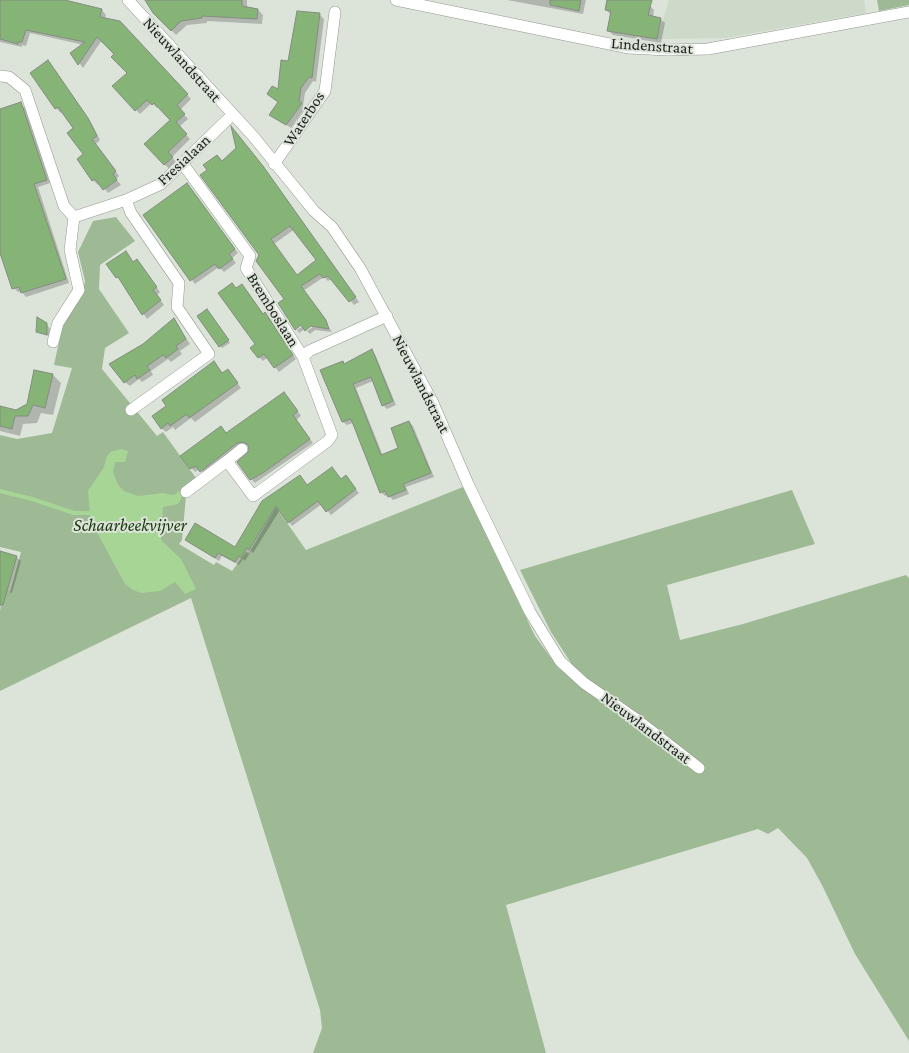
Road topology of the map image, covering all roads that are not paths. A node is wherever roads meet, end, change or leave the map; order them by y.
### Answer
1 (128, 0) edge
2 (396, 0) edge
3 (335, 12) dead end
4 (909, 12) edge
5 (0, 76) edge
6 (232, 114) junction
7 (183, 164) junction
8 (274, 164) junction
9 (126, 200) junction
10 (74, 217) junction
11 (387, 316) junction
12 (53, 342) dead end
13 (303, 357) junction
14 (131, 410) dead end
15 (242, 449) dead end
16 (226, 461) junction
17 (186, 492) dead end
18 (699, 768) dead end

1 - 6 street, Nieuwlandstraat
2 - 4 street, Lindenstraat
3 - 8 street, Waterbos
5 - 10 street
6 - 7 street, Fresialaan
6 - 8 street, Nieuwlandstraat
7 - 9 street, Fresialaan
7 - 13 street, Bremboslaan
8 - 11 street, Nieuwlandstraat
9 - 10 street, Fresialaan
9 - 14 street
10 - 12 street
11 - 13 street
11 - 18 street, Nieuwlandstraat
13 - 16 street
15 - 16 street
16 - 17 street

